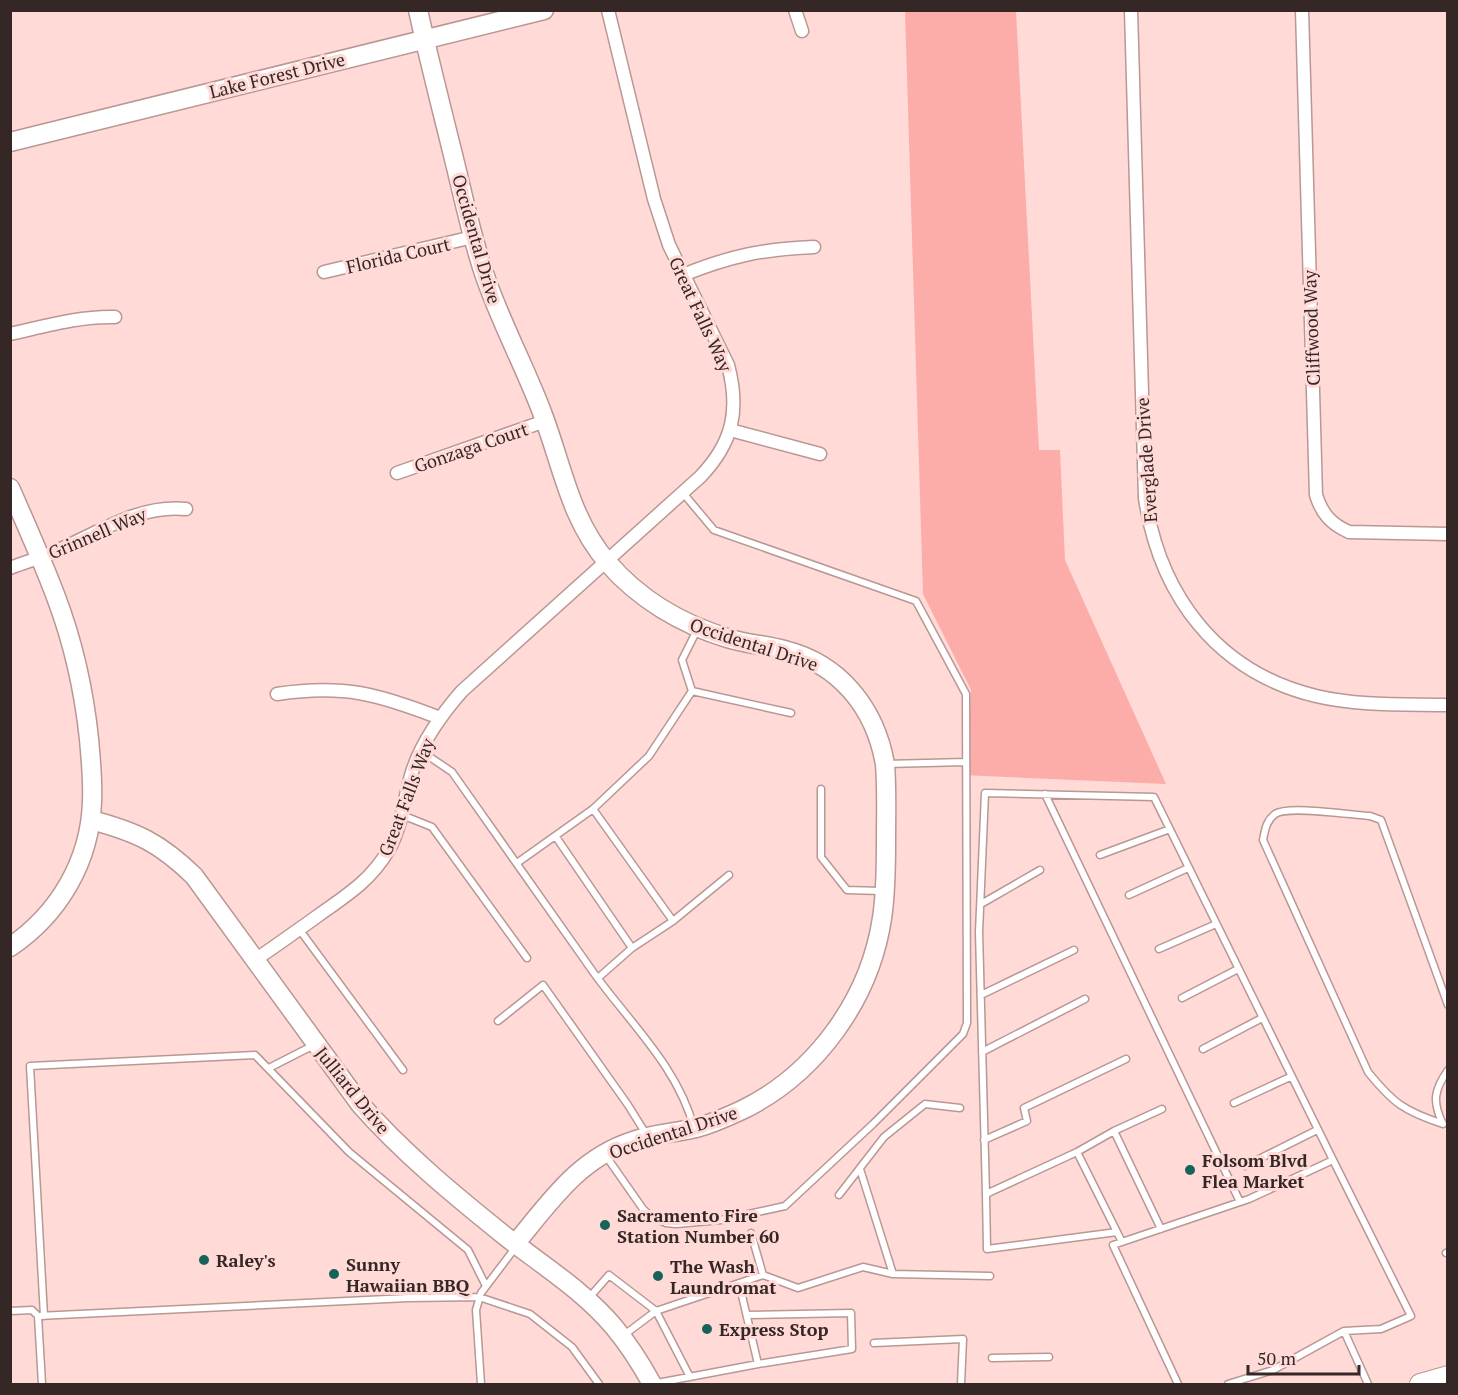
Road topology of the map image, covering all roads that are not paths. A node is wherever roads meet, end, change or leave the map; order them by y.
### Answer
1 (418, 10) edge
2 (544, 10) edge
3 (608, 10) edge
4 (795, 10) edge
5 (1131, 10) edge
6 (1302, 10) edge
7 (802, 31) dead end
8 (424, 39) junction
9 (10, 142) edge
10 (473, 237) junction
11 (814, 247) dead end
12 (324, 272) dead end
13 (683, 275) junction
14 (116, 317) dead end
15 (10, 334) edge
16 (545, 420) junction
17 (730, 430) junction
18 (820, 454) dead end
19 (397, 473) dead end
20 (10, 488) edge
21 (683, 493) junction
22 (186, 509) dead end
23 (1448, 534) edge
24 (39, 557) junction
25 (607, 561) junction
26 (10, 568) edge
27 (698, 628) junction
28 (692, 691) junction
29 (277, 694) dead end
30 (1448, 705) edge
31 (791, 713) dead end
32 (440, 718) junction
33 (421, 751) junction
34 (966, 762) junction
35 (885, 764) junction
36 (821, 789) dead end
37 (1045, 795) junction
38 (593, 809) junction
39 (401, 815) junction
40 (91, 820) junction
41 (1170, 829) junction
42 (556, 837) junction
43 (1100, 855) dead end
44 (517, 863) junction
45 (1188, 868) junction
46 (1040, 870) dead end
47 (729, 875) dead end
48 (885, 891) junction
49 (1129, 895) dead end
50 (981, 904) junction
51 (673, 921) junction
52 (1216, 924) junction
53 (299, 929) junction
54 (10, 947) edge
55 (632, 948) junction
56 (1159, 949) dead end
57 (1074, 950) dead end
58 (526, 958) dead end
59 (255, 960) junction
60 (1238, 969) junction
61 (598, 978) junction
62 (981, 995) junction
63 (1182, 998) dead end
64 (1085, 999) dead end
65 (1448, 1005) edge
66 (1262, 1018) junction
67 (498, 1021) dead end
68 (316, 1044) junction
69 (1203, 1049) dead end
70 (982, 1052) junction
71 (1126, 1059) dead end
72 (269, 1068) junction
73 (403, 1070) dead end
74 (1448, 1070) edge
75 (1290, 1077) junction
76 (1233, 1103) dead end
77 (960, 1108) dead end
78 (1162, 1109) dead end
79 (1445, 1125) edge
80 (694, 1128) junction
81 (1317, 1130) junction
82 (1114, 1131) junction
83 (648, 1137) junction
84 (984, 1140) junction
85 (1077, 1152) junction
86 (604, 1153) junction
87 (1333, 1160) junction
88 (1245, 1166) dead end
89 (860, 1169) junction
90 (986, 1194) junction
91 (839, 1195) dead end
92 (1240, 1202) junction
93 (1161, 1228) junction
94 (1117, 1232) junction
95 (751, 1233) dead end
96 (1122, 1242) junction
97 (516, 1244) junction
98 (893, 1274) junction
99 (763, 1275) junction
100 (990, 1276) dead end
101 (738, 1283) junction
102 (486, 1286) junction
103 (479, 1297) junction
104 (588, 1299) junction
105 (10, 1311) edge
106 (656, 1311) junction
107 (747, 1315) junction
108 (41, 1316) junction
109 (1344, 1331) junction
110 (622, 1336) junction
111 (874, 1344) dead end
112 (1049, 1357) dead end
113 (992, 1358) dead end
114 (758, 1364) junction
115 (1448, 1376) edge
116 (480, 1377) junction
117 (690, 1377) junction
118 (42, 1384) edge
119 (481, 1384) edge
120 (486, 1384) edge
121 (599, 1384) edge
122 (652, 1384) edge
123 (961, 1384) edge
124 (1178, 1384) edge
125 (1228, 1384) edge
126 (1368, 1384) edge
127 (1420, 1384) edge

1 - 8 street, Occidental Drive
2 - 8 street, Lake Forest Drive
3 - 13 street, Great Falls Way
4 - 7 street
5 - 30 street, Everglade Drive
6 - 23 street, Cliffwood Way
8 - 9 street, Lake Forest Drive
8 - 10 street, Occidental Drive
10 - 12 street, Florida Court
10 - 16 street, Occidental Drive
11 - 13 street
13 - 17 street, Great Falls Way
14 - 15 street
16 - 19 street, Gonzaga Court
16 - 25 street, Occidental Drive
17 - 18 street
17 - 21 street, Great Falls Way
20 - 24 street
21 - 25 street, Great Falls Way
21 - 34 lane
22 - 24 street, Grinnell Way
24 - 26 street, Grinnell Way
24 - 40 street
25 - 27 street, Occidental Drive
25 - 32 street, Great Falls Way
27 - 28 lane
27 - 35 street, Occidental Drive
28 - 31 lane
28 - 38 lane
29 - 32 street, Great Falls Way
32 - 33 street, Great Falls Way
33 - 39 street, Great Falls Way
33 - 44 lane
34 - 35 lane
34 - 86 lane
35 - 48 street, Occidental Drive
36 - 48 lane
37 - 41 lane
37 - 50 lane
37 - 92 lane
38 - 42 lane
38 - 51 lane
39 - 53 street, Great Falls Way
39 - 58 lane
40 - 54 street
40 - 59 street, Julliard Drive
41 - 43 lane
41 - 45 lane
42 - 44 lane
42 - 55 lane
44 - 61 lane
45 - 49 lane
45 - 52 lane
46 - 50 lane
47 - 51 lane
48 - 80 street, Occidental Drive
50 - 62 lane
51 - 55 lane
52 - 56 lane
52 - 60 lane
53 - 59 street, Great Falls Way
53 - 73 lane
55 - 61 lane
57 - 62 lane
59 - 68 street, Julliard Drive
60 - 63 lane
60 - 66 lane
61 - 80 lane
62 - 70 lane
64 - 70 lane
65 - 79 lane
66 - 69 lane
66 - 75 lane
67 - 83 lane
68 - 72 lane
68 - 97 street, Julliard Drive
70 - 84 lane
71 - 84 lane
72 - 102 lane
72 - 108 lane
74 - 79 lane
75 - 76 lane
75 - 81 lane
77 - 89 lane
78 - 82 lane
80 - 83 street, Occidental Drive
81 - 87 lane
81 - 88 lane
82 - 85 lane
82 - 93 lane
83 - 86 street, Occidental Drive
84 - 90 lane
85 - 90 lane
85 - 94 lane
86 - 97 street, Occidental Drive
87 - 92 lane
87 - 109 lane
89 - 91 lane
89 - 98 lane
90 - 94 lane
92 - 93 lane
93 - 96 lane
94 - 96 lane
95 - 99 lane
96 - 124 lane
97 - 102 lane
97 - 104 street, Julliard Drive
98 - 99 lane
98 - 100 lane
99 - 101 lane
101 - 106 lane
101 - 107 lane
102 - 103 lane
103 - 108 lane
103 - 116 lane
103 - 121 lane
104 - 106 lane
104 - 110 street, Julliard Drive
105 - 108 lane
106 - 110 lane
106 - 117 lane
107 - 114 lane
107 - 114 lane
108 - 118 lane
109 - 125 lane
109 - 126 lane
110 - 122 street, Julliard Drive
111 - 123 lane
112 - 113 lane
114 - 117 lane
115 - 127 main road
116 - 119 lane
116 - 120 lane
117 - 122 lane

